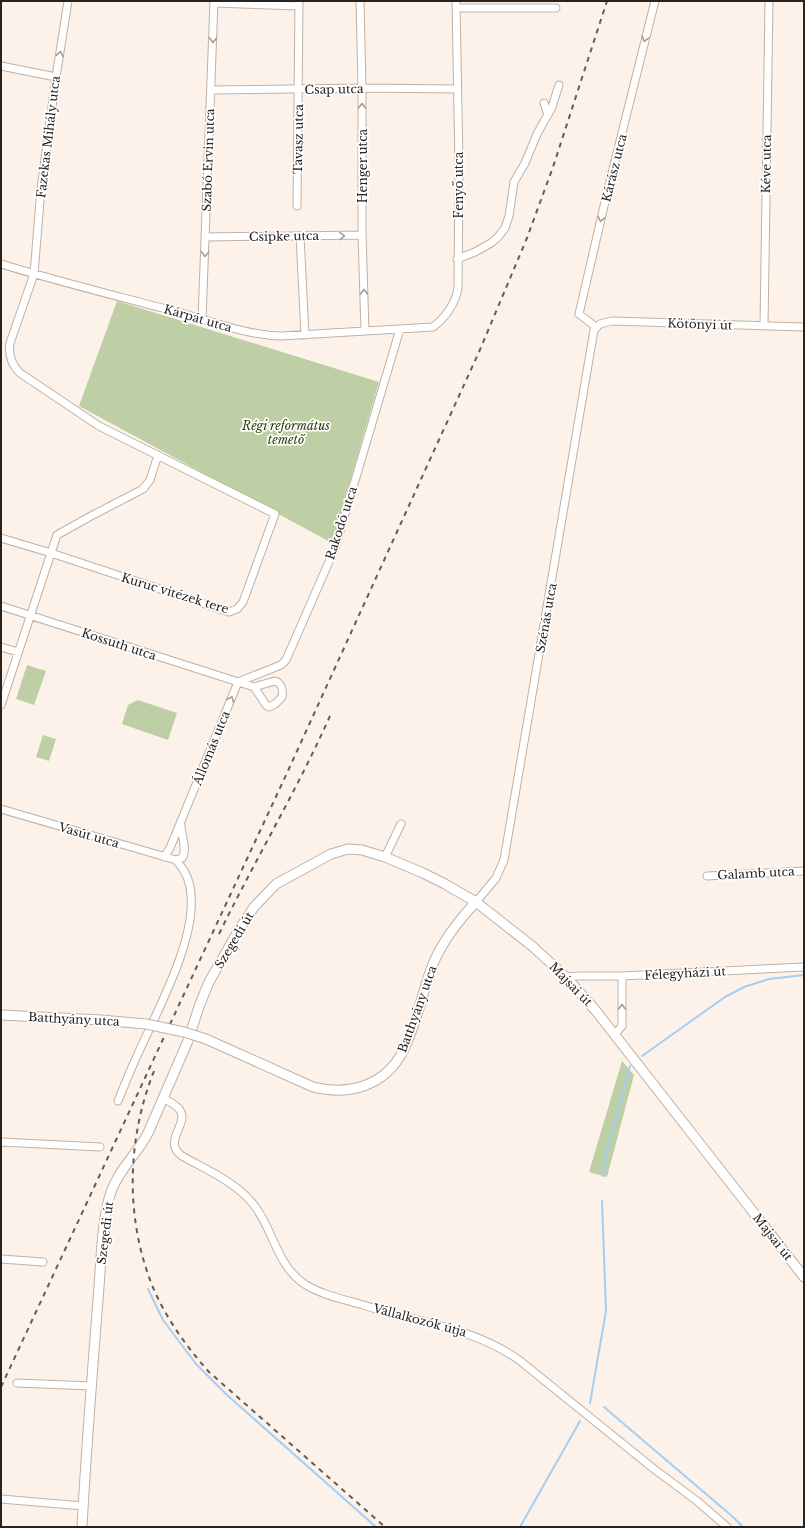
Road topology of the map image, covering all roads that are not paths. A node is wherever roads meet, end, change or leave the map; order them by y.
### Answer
1 (68, 1) edge
2 (360, 1) edge
3 (656, 1) edge
4 (769, 1) edge
5 (214, 2) edge
6 (299, 3) edge
7 (456, 5) edge
8 (556, 8) dead end
9 (1, 66) edge
10 (56, 76) junction
11 (559, 85) dead end
12 (362, 88) junction
13 (298, 89) junction
14 (456, 89) junction
15 (211, 90) junction
16 (544, 103) dead end
17 (548, 115) junction
18 (297, 206) dead end
19 (300, 236) junction
20 (362, 236) junction
21 (206, 237) junction
22 (458, 260) junction
23 (1, 264) edge
24 (34, 274) junction
25 (202, 319) junction
26 (764, 326) junction
27 (596, 327) junction
28 (804, 327) edge
29 (400, 330) junction
30 (365, 331) junction
31 (305, 335) junction
32 (2, 356) edge
33 (10, 357) junction
34 (158, 455) junction
35 (1, 538) edge
36 (51, 553) junction
37 (1, 606) edge
38 (30, 615) junction
39 (1, 647) edge
40 (18, 652) junction
41 (238, 682) junction
42 (254, 687) dead end
43 (1, 705) edge
44 (1, 809) edge
45 (184, 813) junction
46 (400, 824) dead end
47 (164, 857) junction
48 (385, 857) junction
49 (176, 860) junction
50 (804, 871) edge
51 (707, 876) dead end
52 (476, 902) junction
53 (257, 904) joint
54 (492, 914) junction
55 (459, 921) junction
56 (804, 967) edge
57 (622, 976) junction
58 (566, 977) junction
59 (1, 1015) edge
60 (615, 1034) junction
61 (163, 1098) junction
62 (118, 1101) dead end
63 (1, 1142) edge
64 (100, 1147) dead end
65 (1, 1259) edge
66 (43, 1262) dead end
67 (804, 1277) edge
68 (17, 1383) dead end
69 (91, 1386) junction
70 (1, 1499) edge
71 (83, 1506) junction
72 (82, 1527) edge
73 (728, 1527) edge

10 -> 1 street, Fazekas Mihály utca
2 - 12 street, Henger utca
3 -> 27 street, Kárász utca
4 - 26 street, Kéve utca
5 - 6 street
5 -> 15 street, Szabó Ervin utca
6 - 13 street, Tavasz utca
7 - 8 street
7 - 14 street, Fenyő utca
9 - 10 street
10 - 24 street, Fazekas Mihály utca
11 - 17 street
12 - 13 street, Csap utca
12 - 14 street, Csap utca
20 -> 12 street, Henger utca
13 - 15 street, Csap utca
13 - 18 street, Tavasz utca
14 - 22 street, Fenyő utca
15 - 21 street, Szabó Ervin utca
16 - 17 street
17 - 22 street
19 -> 20 street, Csipke utca
19 - 21 street, Csipke utca
19 - 31 street
30 -> 20 street, Henger utca
21 -> 25 street, Szabó Ervin utca
22 - 29 street, Fenyő utca
23 - 24 street, Kárpát utca
24 - 25 street, Kárpát utca
24 - 33 street
25 - 31 street, Kárpát utca
26 - 27 street, Kötönyi út
26 - 28 street, Kötönyi út
27 - 52 street, Szénás utca
29 - 30 street, Kárpát utca
29 - 41 street, Rakodó utca
30 - 31 street, Kárpát utca
32 - 33 street
33 - 34 street, Kuruc vitézek tere
34 - 36 street
34 - 36 street, Kuruc vitézek tere
35 - 36 street, Kuruc vitézek tere
36 - 38 street
37 - 38 street, Kossuth utca
38 - 40 street
38 - 41 street, Kossuth utca
39 - 40 street
40 - 43 street
41 - 42 street, Kossuth utca
45 -> 41 street, Állomás utca
44 - 47 street, Vasút utca
45 - 47 street, Állomás utca
45 - 49 street, Állomás utca
46 - 48 street
47 - 49 street, Vasút utca
48 - 52 main road, Majsai út
48 - 53 main road, Majsai út
49 - 62 street
50 - 51 street, Galamb utca
52 - 54 main road, Majsai út
52 - 55 main road, Batthyány utca
53 - 61 main road, Szegedi út
54 - 55 main road
54 - 58 main road, Majsai út
55 - 59 main road, Batthyány utca, bridge
56 - 57 street, Félegyházi út
57 - 58 street, Félegyházi út
60 -> 57 street
58 - 60 main road, Majsai út
60 - 67 main road, Majsai út
61 - 69 main road, Szegedi út
61 - 73 street, Vállalkozók útja
63 - 64 street
65 - 66 street
68 - 69 street
69 - 71 main road, Szegedi út
70 - 71 street
71 - 72 main road, Szegedi út

